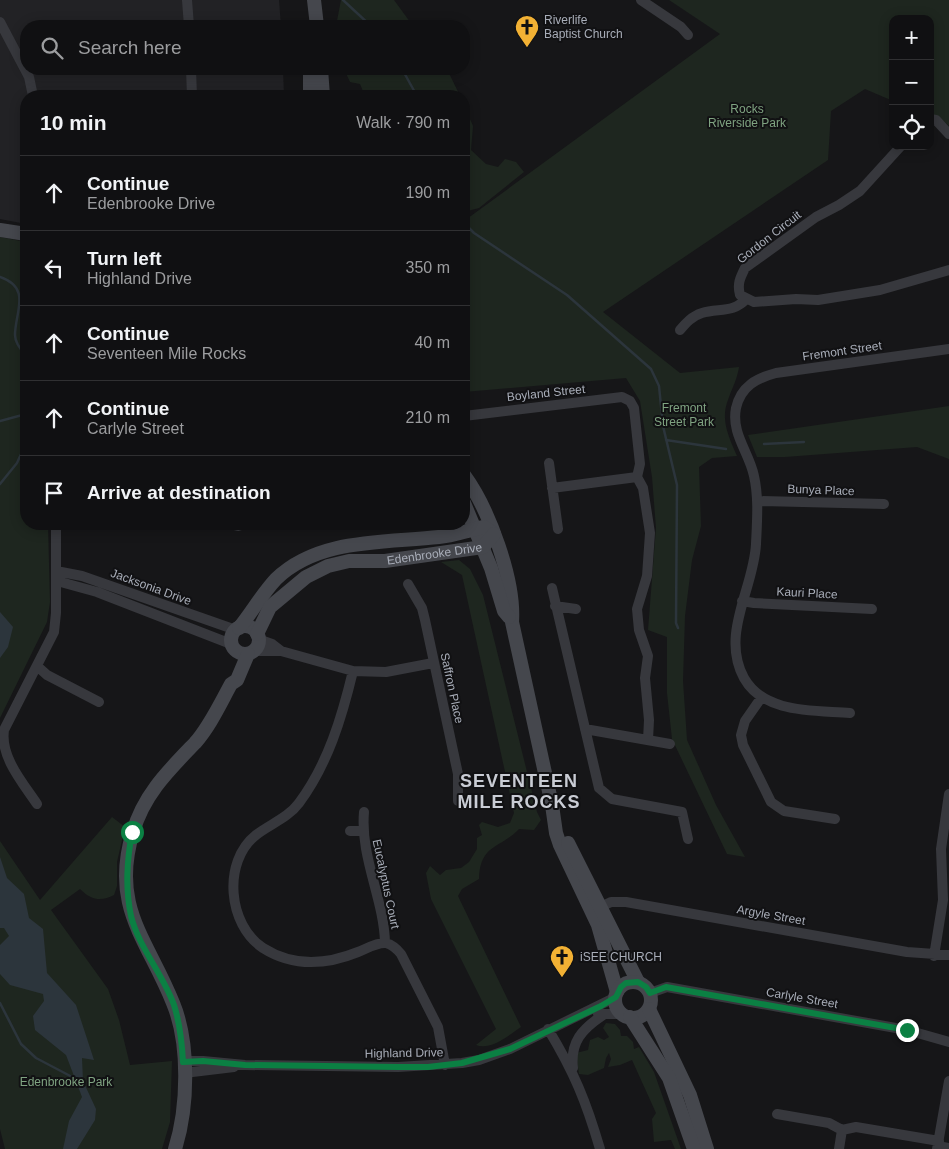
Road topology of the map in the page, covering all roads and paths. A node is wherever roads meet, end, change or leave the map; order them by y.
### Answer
1 (188, 0) edge
2 (641, 0) edge
3 (314, 1) edge
4 (189, 20) edge
5 (312, 20) edge
6 (316, 20) edge
7 (0, 22) edge
8 (688, 35) dead end
9 (20, 60) edge
10 (28, 75) edge
11 (191, 75) edge
12 (310, 75) edge
13 (321, 75) edge
14 (32, 90) edge
15 (192, 90) edge
16 (310, 90) edge
17 (323, 90) edge
18 (934, 120) edge
19 (949, 134) edge
20 (897, 150) edge
21 (0, 230) edge
22 (20, 233) edge
23 (949, 270) edge
24 (746, 300) junction
25 (680, 330) dead end
26 (949, 349) edge
27 (470, 415) edge
28 (549, 463) dead end
29 (637, 477) junction
30 (470, 485) edge
31 (552, 488) junction
32 (757, 501) junction
33 (884, 504) dead end
34 (470, 519) edge
35 (474, 529) junction
36 (558, 529) dead end
37 (56, 530) edge
38 (494, 534) junction
39 (482, 547) junction
40 (57, 576) junction
41 (408, 584) dead end
42 (552, 588) dead end
43 (742, 601) junction
44 (555, 606) junction
45 (576, 609) dead end
46 (872, 609) dead end
47 (512, 622) junction
48 (237, 629) junction
49 (247, 645) junction
50 (434, 663) junction
51 (37, 666) junction
52 (353, 671) junction
53 (761, 698) junction
54 (99, 702) dead end
55 (850, 713) dead end
56 (585, 729) junction
57 (648, 740) junction
58 (670, 744) dead end
59 (949, 794) edge
60 (458, 801) dead end
61 (37, 804) dead end
62 (364, 812) dead end
63 (835, 819) dead end
64 (362, 831) junction
65 (350, 832) dead end
66 (688, 839) dead end
67 (595, 910) junction
68 (385, 943) junction
69 (949, 955) edge
70 (934, 956) junction
71 (638, 982) junction
72 (650, 993) junction
73 (616, 994) junction
74 (649, 1009) junction
75 (584, 1014) junction
76 (603, 1015) junction
77 (626, 1015) junction
78 (548, 1029) junction
79 (949, 1042) edge
80 (445, 1065) junction
81 (184, 1067) junction
82 (573, 1072) junction
83 (949, 1081) edge
84 (777, 1114) dead end
85 (842, 1130) junction
86 (938, 1145) edge
87 (949, 1148) edge
88 (175, 1149) edge
89 (600, 1149) edge
90 (694, 1149) edge
91 (707, 1149) edge
92 (839, 1149) edge

1 - 4 street
2 - 8 street
3 - 5 main road
3 - 6 main road
7 - 9 street
10 - 14 street
11 - 15 street
12 - 16 main road
13 - 17 main road
18 - 19 street
20 - 24 street, Gordon Circuit
21 - 22 main road
23 - 24 street
24 - 25 street
26 - 32 street, Fremont Street
27 - 29 street, Boyland Street
28 - 31 street
29 - 31 street
29 - 57 street
30 - 38 main road
31 - 36 street
32 - 33 street, Bunya Place
32 - 43 street
34 - 35 main road
35 - 38 main road, Edenbrooke Drive
35 - 39 main road
35 - 48 main road, Edenbrooke Drive
37 - 40 street
38 - 39 main road, Edenbrooke Drive
38 - 47 main road
39 - 47 main road
39 - 49 main road, Edenbrooke Drive
40 - 48 street, Jacksonia Drive
40 - 49 street, Jacksonia Drive
40 - 51 street
41 - 50 street, Saffron Place
42 - 44 street
43 - 46 street, Kauri Place
43 - 53 street
44 - 45 street
44 - 56 street
47 - 67 main road
48 - 49 main road, Edenbrooke Drive
48 - 49 main road
49 - 52 street, Jacksonia Drive
49 - 81 main road, Edenbrooke Drive
50 - 52 street, Jacksonia Drive
50 - 60 street, Saffron Place
51 - 54 street
51 - 61 street
52 - 68 street
53 - 55 street
53 - 63 street
56 - 57 street
56 - 66 street
57 - 58 street
59 - 70 street
62 - 64 street, Eucalyptus Court
64 - 65 street, Eucalyptus Court
64 - 68 street, Eucalyptus Court
67 - 70 street, Argyle Street
67 - 71 main road
67 - 73 main road
68 - 80 street
69 - 70 street, Argyle Street
71 - 72 main road
71 - 73 main road
72 - 74 main road
72 - 79 street, Carlyle Street
73 - 75 street, Highland Drive
73 - 77 main road
74 - 77 main road
74 - 91 main road
75 - 76 street, Highland Drive
75 - 78 street, Highland Drive
76 - 77 street, Highland Drive
76 - 82 street
77 - 90 main road
78 - 80 street, Highland Drive
78 - 82 street
80 - 81 street, Highland Drive
81 - 88 main road, Edenbrooke Drive
82 - 89 street
83 - 86 street
84 - 85 street
85 - 86 street
85 - 92 street
86 - 87 street

